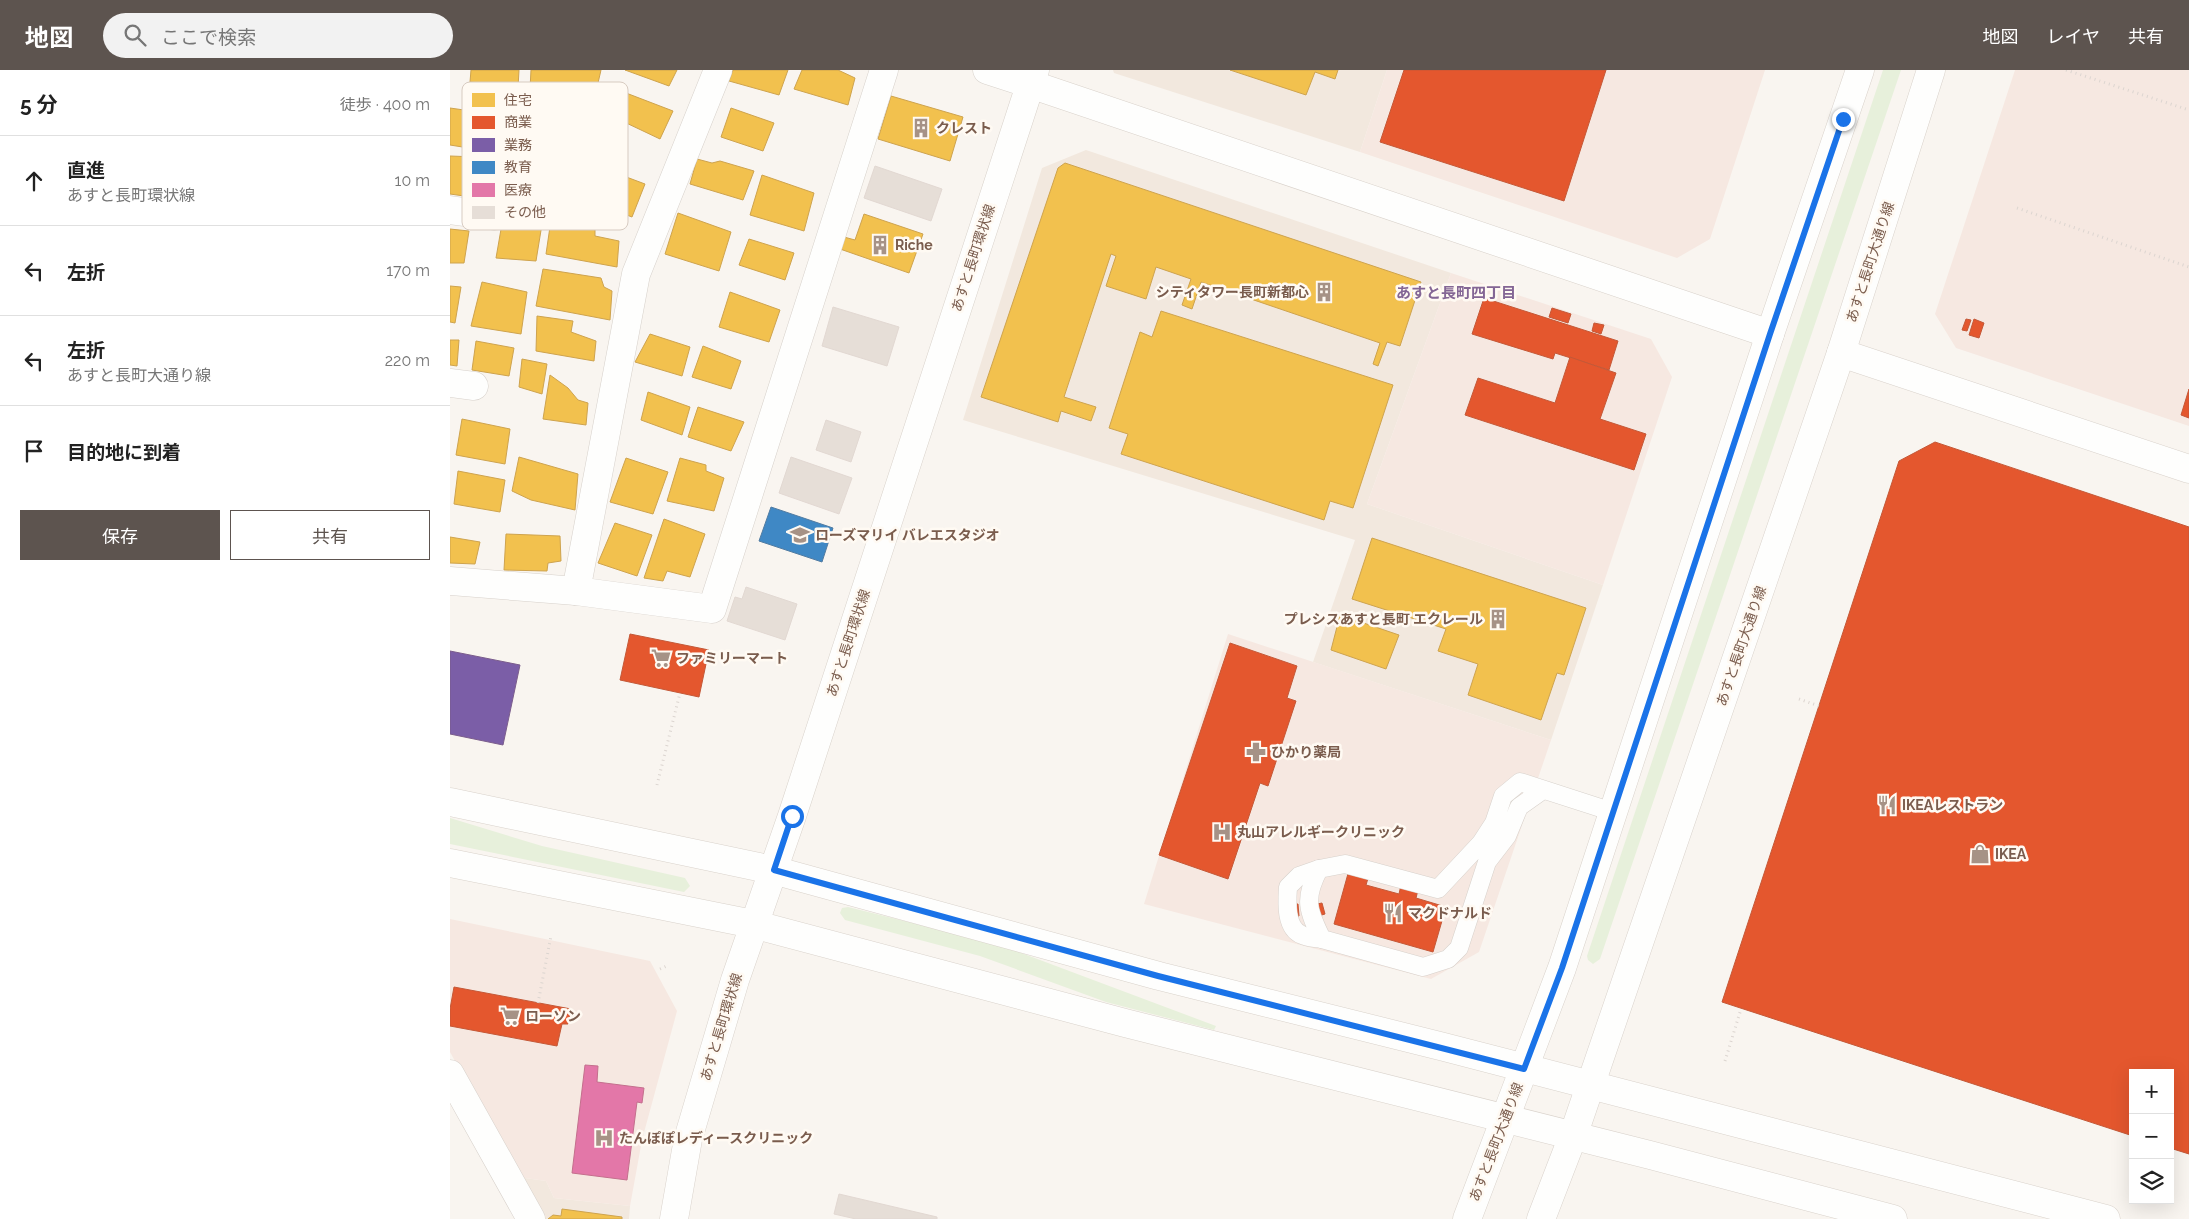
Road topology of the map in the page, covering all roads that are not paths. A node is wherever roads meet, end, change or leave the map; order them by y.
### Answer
1 (718, 70) edge
2 (884, 70) edge
3 (987, 70) edge
4 (1860, 70) edge
5 (1930, 70) edge
6 (1033, 77) edge
7 (1770, 334) junction
8 (1841, 353) junction
9 (2189, 469) edge
10 (450, 581) edge
11 (576, 591) junction
12 (1543, 790) junction
13 (450, 802) edge
14 (1613, 812) junction
15 (450, 863) edge
16 (774, 870) junction
17 (753, 924) junction
18 (1524, 1069) junction
19 (450, 1074) edge
20 (1590, 1086) junction
21 (1506, 1119) junction
22 (1573, 1136) junction
23 (531, 1219) edge
24 (674, 1219) edge
25 (1467, 1219) edge
26 (1541, 1219) edge
27 (1893, 1219) edge
28 (2106, 1219) edge

1 - 11 street
2 - 11 street
3 - 6 street
4 - 7 street, あすと長町大通り線
5 - 8 street, あすと長町大通り線
6 - 7 street
6 - 16 street, あすと長町環状線
7 - 14 street, あすと長町大通り線
8 - 9 street
8 - 20 street, あすと長町大通り線
10 - 11 street
12 - 12 lane
12 - 14 lane
13 - 16 street
14 - 18 street, あすと長町大通り線
15 - 17 street
16 - 17 street, あすと長町環状線
16 - 18 street
17 - 21 street
17 - 24 street, あすと長町環状線
18 - 20 street
18 - 21 street, あすと長町大通り線
19 - 23 street
20 - 22 street, あすと長町大通り線
20 - 28 street
21 - 22 street
21 - 25 street, あすと長町大通り線
22 - 26 street, あすと長町大通り線
22 - 27 street

